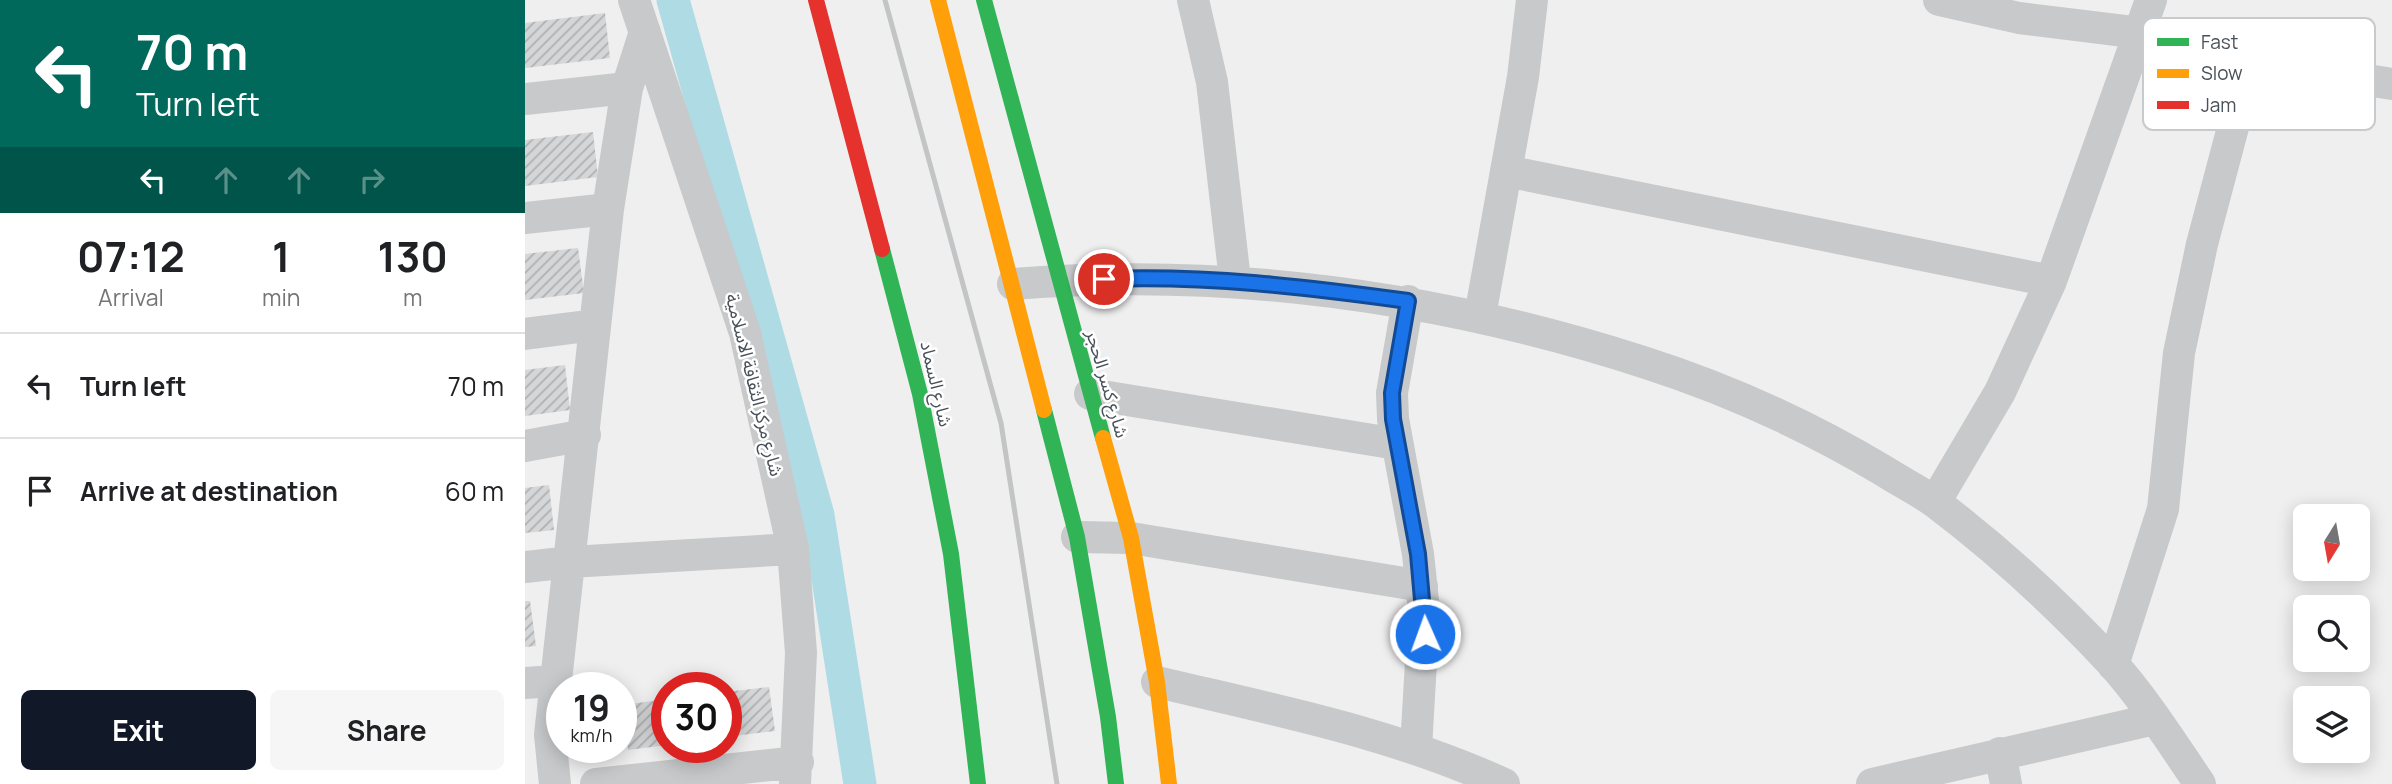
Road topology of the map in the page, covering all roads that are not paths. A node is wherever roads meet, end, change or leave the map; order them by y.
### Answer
1 (634, 0) edge
2 (816, 0) edge
3 (938, 0) edge
4 (984, 0) edge
5 (1193, 0) edge
6 (1533, 0) edge
7 (1939, 0) edge
8 (2151, 0) edge
9 (2146, 18) edge
10 (2143, 26) edge
11 (645, 32) junction
12 (2141, 33) junction
13 (627, 88) junction
14 (525, 99) edge
15 (2232, 130) edge
16 (1506, 171) junction
17 (608, 209) junction
18 (525, 218) edge
19 (1058, 280) junction
20 (1235, 281) junction
21 (2051, 281) junction
22 (1013, 284) junction
23 (1408, 301) junction
24 (1480, 316) junction
25 (596, 325) junction
26 (525, 334) edge
27 (1090, 394) junction
28 (585, 435) junction
29 (1397, 444) junction
30 (525, 446) edge
31 (1935, 502) junction
32 (1077, 537) junction
33 (1131, 538) junction
34 (793, 550) junction
35 (570, 562) junction
36 (525, 567) edge
37 (1422, 586) junction
38 (2113, 665) junction
39 (540, 682) edge
40 (1157, 682) junction
41 (2155, 719) junction
42 (1416, 748) junction
43 (2000, 753) junction
44 (796, 773) edge
45 (1475, 777) edge
46 (555, 784) edge
47 (596, 784) edge
48 (978, 784) edge
49 (1116, 784) edge
50 (1168, 784) edge
51 (1504, 784) edge
52 (1872, 784) edge
53 (2006, 784) edge
54 (2200, 784) edge

1 - 11 street, شارع مركز الثقافة الاسلامية
2 - 48 main road, شارع السماد
3 - 22 main road
4 - 19 main road, شارع كسر الحجر
5 - 20 street
6 - 16 street
7 - 12 street
8 - 9 street
10 - 12 street
11 - 13 street
11 - 34 street, شارع مركز الثقافة الاسلامية
12 - 21 street
13 - 14 street
13 - 17 street
15 - 38 street
16 - 21 street
16 - 24 street
17 - 18 street
17 - 25 street
19 - 20 street
19 - 22 street
19 - 27 main road, شارع كسر الحجر
20 - 23 street
21 - 31 street
22 - 32 main road
23 - 24 street
23 - 29 street
24 - 31 street
25 - 26 street
25 - 28 street
27 - 29 street
27 - 33 main road, شارع كسر الحجر
28 - 30 street
28 - 35 street
29 - 37 street
31 - 38 street
32 - 33 street
32 - 49 main road
33 - 37 street
33 - 40 main road, شارع كسر الحجر
34 - 35 street
34 - 44 street, شارع مركز الثقافة الاسلامية
35 - 36 street
35 - 39 street
37 - 42 street
38 - 41 street
39 - 46 street
40 - 42 street
40 - 50 main road, شارع كسر الحجر
41 - 43 street
41 - 54 street
42 - 45 street
43 - 52 street
43 - 53 street
44 - 47 street
45 - 51 street

